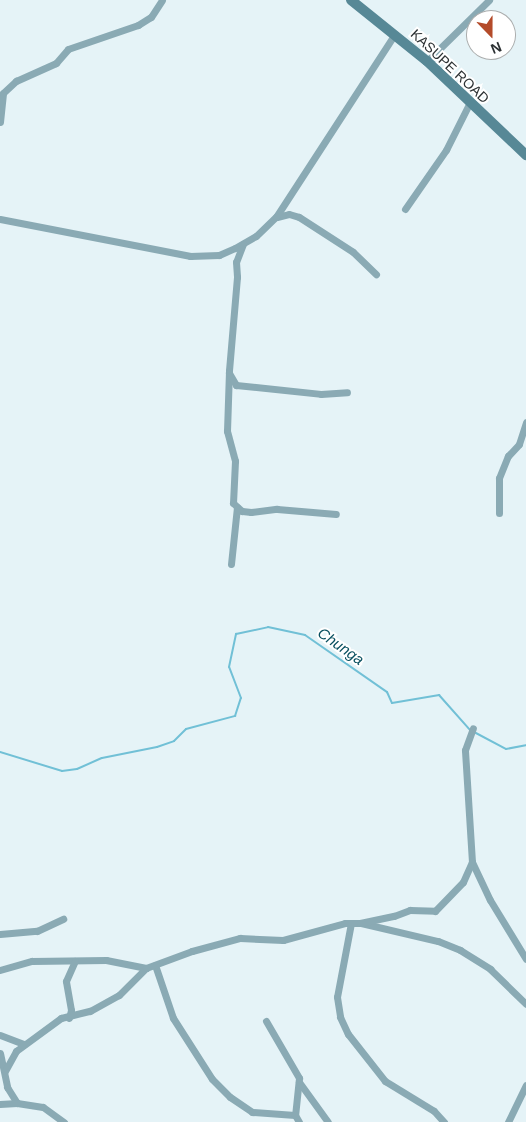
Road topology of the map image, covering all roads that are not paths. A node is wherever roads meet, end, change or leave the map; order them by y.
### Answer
1 (162, 0) edge
2 (352, 0) edge
3 (489, 0) edge
4 (394, 34) junction
5 (426, 62) junction
6 (470, 102) junction
7 (0, 122) edge
8 (526, 155) edge
9 (405, 210) dead end
10 (276, 217) junction
11 (0, 219) edge
12 (243, 244) junction
13 (376, 274) dead end
14 (229, 372) junction
15 (347, 392) dead end
16 (526, 422) edge
17 (237, 507) junction
18 (499, 513) dead end
19 (336, 514) dead end
20 (231, 564) dead end
21 (472, 731) dead end
22 (472, 862) junction
23 (63, 919) dead end
24 (351, 923) junction
25 (360, 923) junction
26 (0, 934) edge
27 (526, 960) edge
28 (75, 961) junction
29 (155, 965) junction
30 (146, 968) junction
31 (0, 970) edge
32 (526, 1004) edge
33 (69, 1018) junction
34 (266, 1021) dead end
35 (0, 1035) edge
36 (24, 1044) junction
37 (0, 1053) edge
38 (5, 1071) junction
39 (299, 1081) junction
40 (526, 1084) edge
41 (17, 1103) junction
42 (0, 1104) edge
43 (297, 1118) edge
44 (64, 1122) edge
45 (328, 1122) edge
46 (444, 1122) edge
47 (508, 1122) edge

1 - 7 street
2 - 4 street, KASUPE ROAD
3 - 5 street
4 - 5 street, KASUPE ROAD
4 - 10 street
5 - 6 street, KASUPE ROAD
6 - 8 street, KASUPE ROAD
6 - 9 street
10 - 12 street
10 - 13 street
11 - 12 street
12 - 14 street
14 - 15 street
14 - 17 street
16 - 18 street
17 - 19 street
17 - 20 street
21 - 22 street
22 - 25 street
22 - 27 street
23 - 26 street
24 - 25 street
24 - 29 street
24 - 46 street
25 - 32 street
28 - 30 street
28 - 31 street
28 - 33 street
29 - 30 street
29 - 43 street
30 - 33 street
33 - 36 street
34 - 39 street
35 - 36 street
36 - 38 street
37 - 38 street
38 - 41 street
39 - 43 street
39 - 45 street
40 - 47 street
41 - 42 street
41 - 44 street

